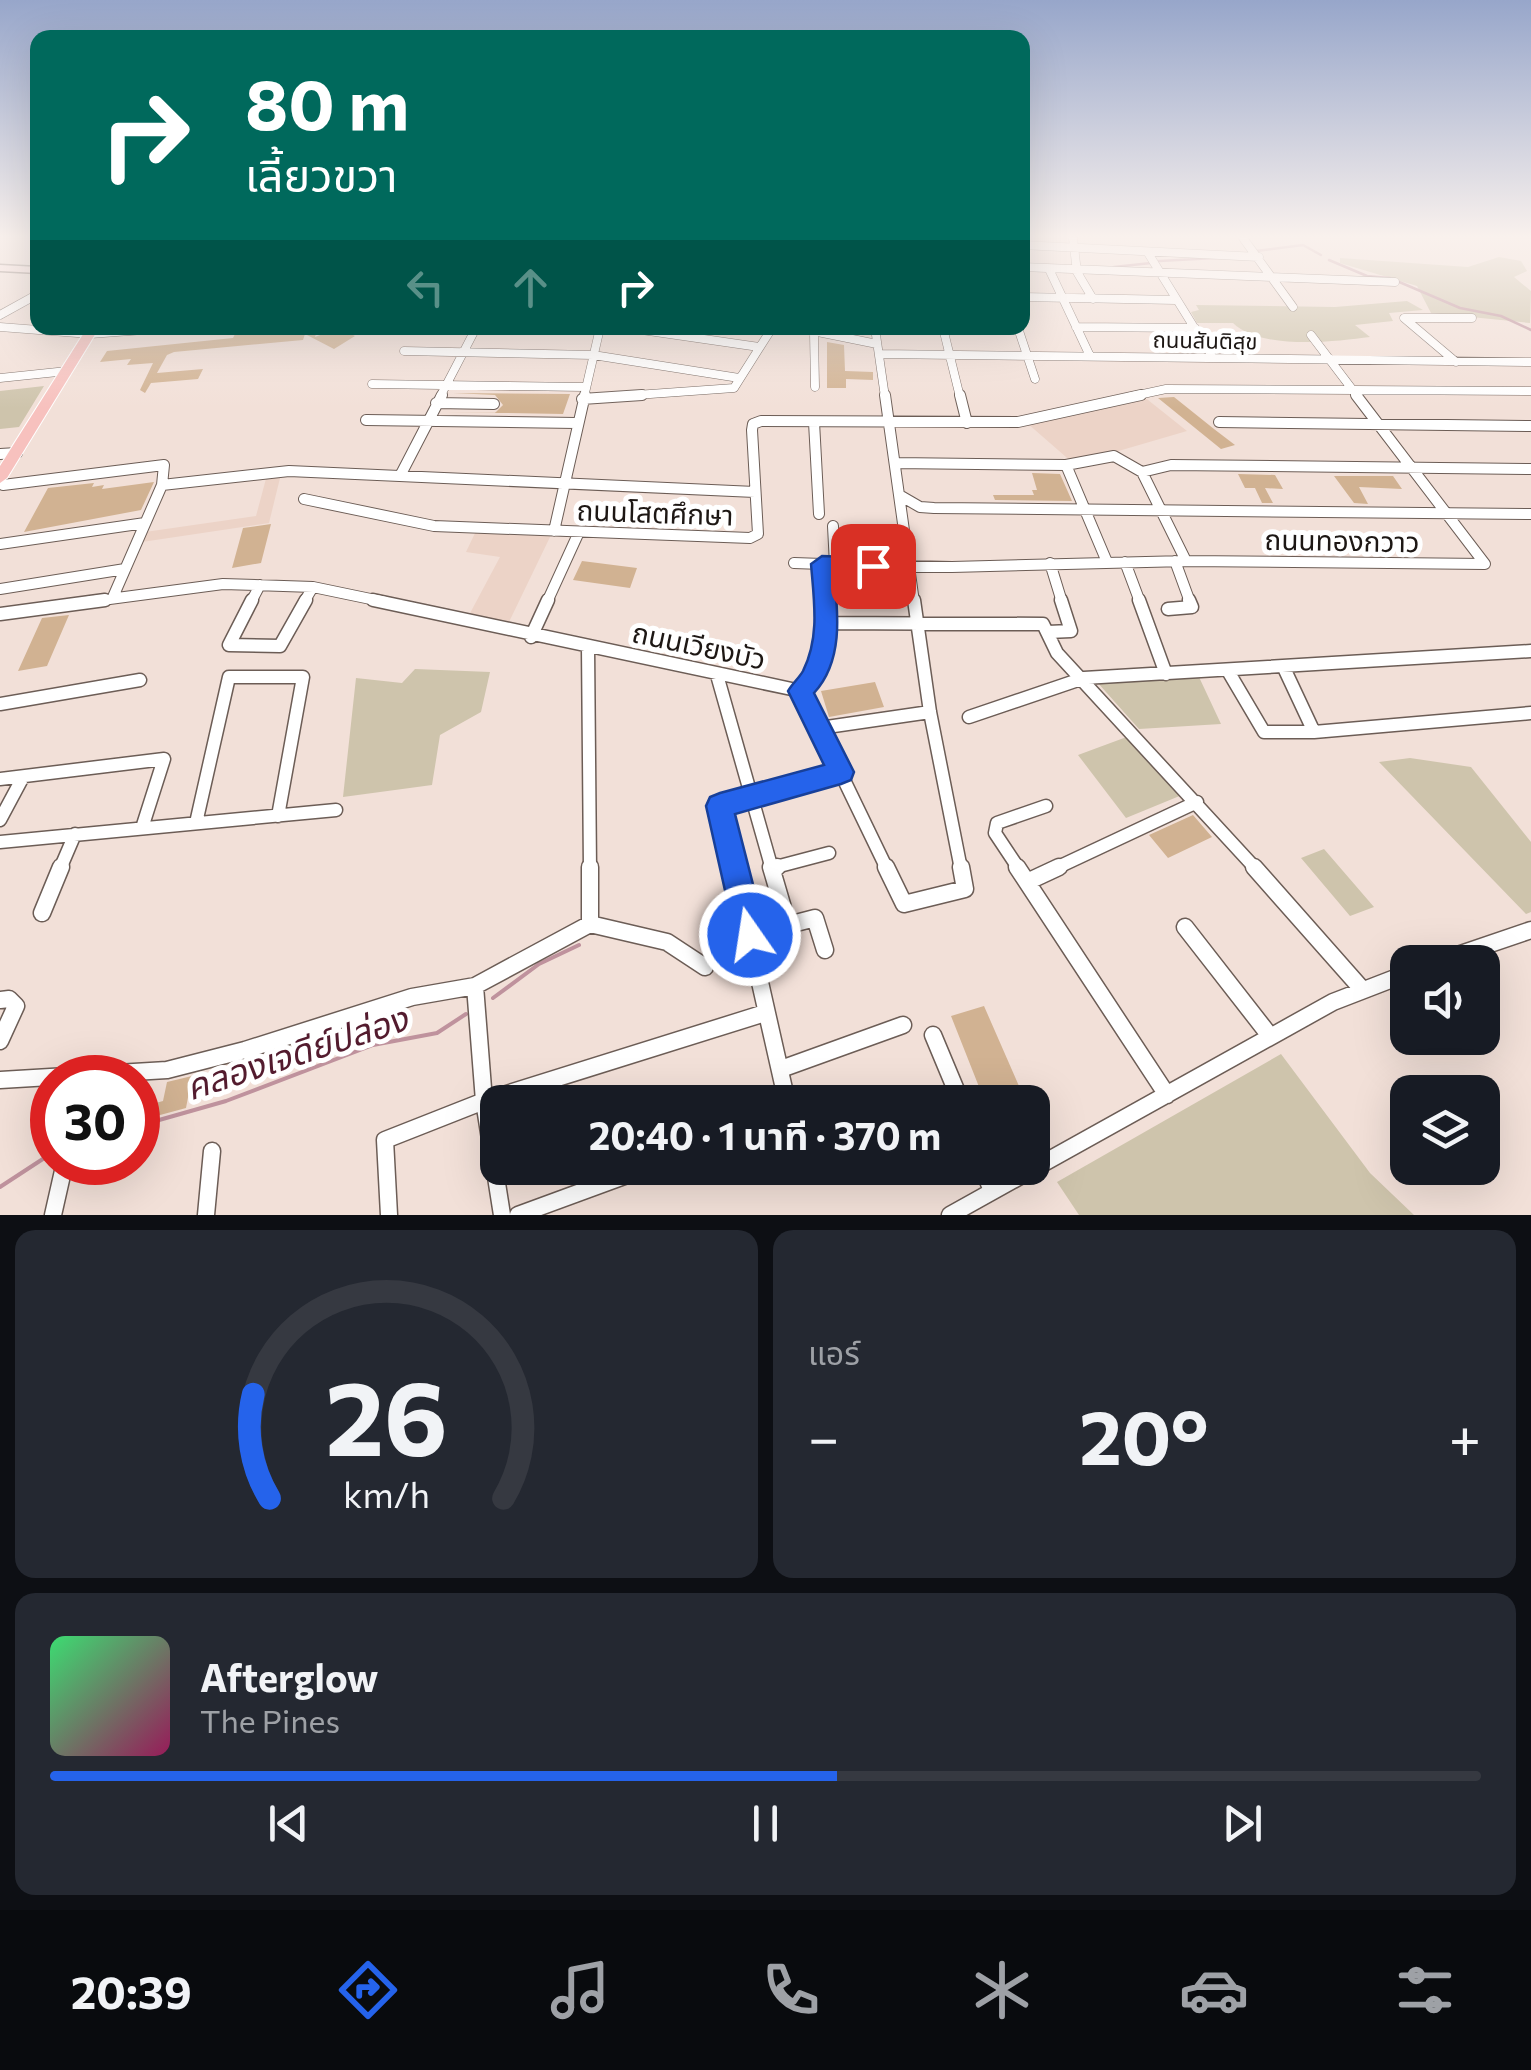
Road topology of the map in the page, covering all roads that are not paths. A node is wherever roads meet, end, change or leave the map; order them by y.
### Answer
1 (1061, 295) edge
2 (1091, 295) edge
3 (1173, 295) edge
4 (1284, 295) edge
5 (30, 298) edge
6 (1030, 298) edge
7 (1062, 298) junction
8 (1093, 298) junction
9 (1176, 300) junction
10 (1293, 307) dead end
11 (0, 315) edge
12 (1472, 318) dead end
13 (1076, 326) junction
14 (0, 327) edge
15 (30, 328) edge
16 (1195, 328) junction
17 (89, 335) edge
18 (472, 335) edge
19 (598, 335) edge
20 (676, 335) edge
21 (767, 335) edge
22 (814, 335) edge
23 (822, 335) edge
24 (876, 335) edge
25 (945, 335) edge
26 (1020, 335) edge
27 (1311, 335) dead end
28 (759, 347) junction
29 (878, 349) junction
30 (404, 351) dead end
31 (463, 352) junction
32 (950, 354) junction
33 (593, 355) junction
34 (1028, 356) junction
35 (1090, 356) junction
36 (1213, 358) junction
37 (1332, 360) junction
38 (1456, 362) junction
39 (1531, 362) edge
40 (67, 371) junction
41 (0, 378) edge
42 (739, 378) junction
43 (1035, 378) dead end
44 (372, 384) dead end
45 (446, 385) junction
46 (585, 387) junction
47 (816, 387) dead end
48 (1355, 390) junction
49 (1531, 391) edge
50 (582, 400) junction
51 (436, 403) junction
52 (494, 404) dead end
53 (366, 420) dead end
54 (426, 421) junction
55 (814, 422) junction
56 (889, 422) junction
57 (1219, 422) dead end
58 (576, 423) junction
59 (967, 423) junction
60 (1380, 424) junction
61 (1531, 426) edge
62 (17, 452) junction
63 (0, 454) edge
64 (895, 463) junction
65 (1066, 465) junction
66 (1414, 469) junction
67 (1531, 469) edge
68 (1142, 472) junction
69 (400, 476) junction
70 (2, 482) edge
71 (564, 482) junction
72 (162, 485) junction
73 (755, 492) junction
74 (901, 496) junction
75 (304, 499) dead end
76 (1085, 510) junction
77 (1161, 510) junction
78 (1446, 513) junction
79 (819, 514) dead end
80 (1531, 514) edge
81 (145, 523) junction
82 (834, 526) dead end
83 (554, 531) junction
84 (579, 532) junction
85 (0, 544) edge
86 (1181, 561) junction
87 (1106, 562) junction
88 (1125, 562) junction
89 (1050, 563) junction
90 (794, 564) dead end
91 (829, 564) junction
92 (911, 567) junction
93 (125, 569) junction
94 (260, 585) junction
95 (313, 587) junction
96 (0, 589) edge
97 (112, 597) junction
98 (1168, 609) dead end
99 (0, 614) edge
100 (827, 623) junction
101 (920, 626) junction
102 (1048, 632) junction
103 (531, 636) junction
104 (588, 647) junction
105 (1531, 651) edge
106 (1284, 668) junction
107 (1228, 671) junction
108 (1166, 674) junction
109 (717, 675) junction
110 (1084, 678) junction
111 (140, 680) dead end
112 (800, 691) junction
113 (0, 704) edge
114 (930, 712) junction
115 (1531, 713) edge
116 (969, 717) dead end
117 (820, 728) junction
118 (1314, 732) junction
119 (841, 772) junction
120 (23, 777) junction
121 (0, 778) edge
122 (752, 799) junction
123 (1197, 802) junction
124 (1046, 806) dead end
125 (336, 810) dead end
126 (278, 816) junction
127 (0, 820) edge
128 (196, 823) junction
129 (142, 828) junction
130 (75, 834) junction
131 (0, 842) edge
132 (829, 853) dead end
133 (772, 868) junction
134 (1030, 881) junction
135 (42, 913) dead end
136 (590, 917) junction
137 (788, 924) junction
138 (1186, 927) dead end
139 (1531, 930) edge
140 (750, 935) junction
141 (1487, 945) edge
142 (825, 950) dead end
143 (706, 967) dead end
144 (1390, 978) edge
145 (474, 986) junction
146 (1362, 988) junction
147 (0, 1000) edge
148 (765, 1013) junction
149 (902, 1025) dead end
150 (934, 1035) dead end
151 (1270, 1036) junction
152 (0, 1041) edge
153 (781, 1069) junction
154 (160, 1071) edge
155 (30, 1079) edge
156 (0, 1080) edge
157 (483, 1085) edge
158 (535, 1085) edge
159 (784, 1085) edge
160 (954, 1085) edge
161 (1167, 1094) junction
162 (480, 1103) edge
163 (212, 1151) dead end
164 (60, 1185) edge
165 (497, 1185) edge
166 (600, 1185) edge
167 (990, 1185) edge
168 (992, 1191) junction
169 (53, 1215) edge
170 (206, 1215) edge
171 (389, 1215) edge
172 (502, 1215) edge
173 (518, 1215) edge
174 (950, 1215) edge

1 - 7 street
2 - 8 street
3 - 9 street
4 - 10 street
5 - 11 street
6 - 7 street
7 - 8 street
7 - 13 street
8 - 9 street
9 - 16 street
12 - 38 street
13 - 16 street
13 - 35 street
14 - 15 street
16 - 36 street
17 - 40 main road
18 - 31 street
19 - 33 street
20 - 28 street
21 - 28 street
22 - 47 street
23 - 29 street, ถนนสันติสุข
24 - 29 street
25 - 32 street
26 - 34 street
27 - 37 street, ถนนทองกวาว
28 - 42 street
29 - 32 street, ถนนสันติสุข
29 - 56 street
30 - 31 street
31 - 33 street
31 - 45 street
32 - 34 street, ถนนสันติสุข
32 - 59 street
33 - 42 street
33 - 46 street
34 - 35 street, ถนนสันติสุข
34 - 43 street
35 - 36 street, ถนนสันติสุข
36 - 37 street, ถนนสันติสุข
37 - 38 street, ถนนสันติสุข
37 - 48 street, ถนนทองกวาว
38 - 39 street, ถนนสันติสุข
40 - 41 street
40 - 62 main road
42 - 50 street
44 - 45 street
45 - 46 street
45 - 51 street
46 - 50 street
48 - 49 street, ถนนโสตศึกษา
48 - 59 street, ถนนโสตศึกษา
48 - 60 street, ถนนทองกวาว
50 - 58 street
51 - 52 street
51 - 54 street
53 - 54 street
54 - 58 street
54 - 69 street
55 - 56 street, ถนนโสตศึกษา
55 - 73 street, ถนนโสตศึกษา
55 - 79 street
56 - 59 street, ถนนโสตศึกษา
56 - 64 street
57 - 60 street
58 - 71 street
60 - 61 street
60 - 66 street, ถนนทองกวาว
62 - 63 street
62 - 70 main road
64 - 65 street
64 - 74 street
65 - 68 street
65 - 76 street
66 - 67 street
66 - 68 street
66 - 78 street, ถนนทองกวาว
68 - 77 street
69 - 71 street
69 - 72 street
70 - 72 street
71 - 73 street
71 - 83 street
72 - 81 street
73 - 84 street, ถนนโสตศึกษา
74 - 76 street
74 - 92 street
75 - 83 street, ถนนโสตศึกษา
76 - 77 street
76 - 87 street
77 - 78 street
77 - 86 street
78 - 80 street
78 - 86 street, ถนนทองกวาว
81 - 85 street
81 - 93 street
82 - 91 street
83 - 84 street, ถนนโสตศึกษา
84 - 103 street
86 - 88 street, ถนนทองกวาว
86 - 98 street
87 - 88 street, ถนนทองกวาว
87 - 89 street, ถนนทองกวาว
88 - 108 street
89 - 92 street, ถนนทองกวาว
89 - 102 street
90 - 91 street, ถนนทองกวาว
91 - 92 street, ถนนทองกวาว
91 - 100 street
92 - 101 street
93 - 96 street
93 - 97 street
94 - 95 street, ถนนเวียงบัว
94 - 95 street
94 - 97 street, ถนนเวียงบัว
95 - 103 street, ถนนเวียงบัว
97 - 99 street, ถนนเวียงบัว
100 - 101 street
100 - 112 street
101 - 102 street
101 - 114 street
102 - 110 street
103 - 104 street, ถนนเวียงบัว
104 - 109 street, ถนนเวียงบัว
104 - 136 street
105 - 106 street
106 - 107 street
106 - 118 street
107 - 108 street
107 - 118 street
108 - 110 street
109 - 112 street, ถนนเวียงบัว
109 - 122 street
110 - 116 street
110 - 123 street
111 - 113 street
112 - 117 street
114 - 117 street
114 - 119 street
115 - 118 street
117 - 119 street
119 - 122 street
120 - 121 street
120 - 127 street
120 - 129 street
122 - 133 street
122 - 140 street
123 - 134 street
123 - 146 street
124 - 134 street
125 - 126 street
126 - 128 street
126 - 128 street
128 - 129 street
129 - 130 street
130 - 131 street
130 - 135 street
132 - 133 street
133 - 137 street
134 - 161 street
136 - 143 street
136 - 145 street
137 - 140 street
137 - 142 street
138 - 151 street
139 - 141 street
140 - 148 street
144 - 146 street
145 - 154 street
145 - 157 street
146 - 151 street
147 - 152 street
148 - 153 street
148 - 158 street
149 - 153 street
150 - 160 street
151 - 161 street
153 - 159 street
155 - 156 street
161 - 168 street
162 - 171 street
163 - 170 street
164 - 169 street
165 - 172 street
166 - 173 street
167 - 168 street
168 - 174 street

